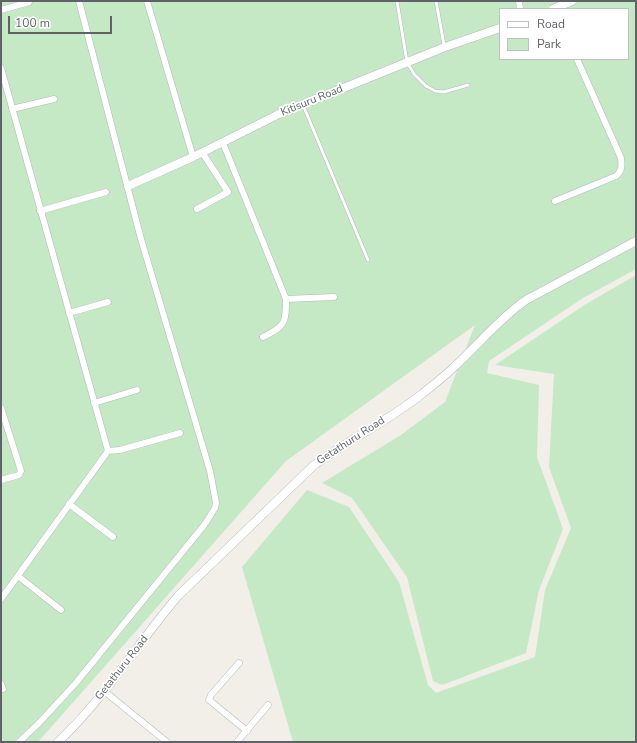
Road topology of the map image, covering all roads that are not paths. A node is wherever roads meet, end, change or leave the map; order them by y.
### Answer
1 (79, 1) edge
2 (147, 1) edge
3 (397, 1) edge
4 (436, 1) edge
5 (572, 1) edge
6 (29, 2) dead end
7 (556, 8) edge
8 (1, 10) edge
9 (499, 28) edge
10 (444, 47) junction
11 (577, 60) edge
12 (407, 62) junction
13 (1, 68) edge
14 (468, 85) dead end
15 (54, 99) dead end
16 (303, 105) junction
17 (12, 109) junction
18 (223, 143) junction
19 (202, 152) junction
20 (193, 157) junction
21 (128, 186) junction
22 (106, 192) dead end
23 (555, 201) dead end
24 (196, 209) dead end
25 (40, 211) junction
26 (636, 241) edge
27 (368, 260) dead end
28 (334, 297) dead end
29 (286, 299) junction
30 (108, 302) dead end
31 (69, 313) junction
32 (263, 337) dead end
33 (137, 390) dead end
34 (94, 402) junction
35 (1, 408) edge
36 (180, 433) dead end
37 (108, 452) junction
38 (1, 480) edge
39 (69, 504) junction
40 (113, 537) dead end
41 (18, 576) junction
42 (1, 599) edge
43 (61, 610) dead end
44 (240, 663) dead end
45 (104, 692) junction
46 (268, 704) dead end
47 (246, 731) junction
48 (19, 742) edge
49 (58, 742) edge
50 (167, 742) edge
51 (237, 742) edge

1 - 21 street
2 - 20 street
3 - 12 lane
4 - 10 lane
5 - 7 main road
6 - 8 street
9 - 10 main road, Kitisuru Road
10 - 12 main road, Kitisuru Road
11 - 23 street
12 - 14 lane
12 - 16 main road, Kitisuru Road
13 - 17 street
15 - 17 street
16 - 18 main road, Kitisuru Road
16 - 27 lane
17 - 25 street
18 - 19 main road, Kitisuru Road
18 - 29 street
19 - 20 main road, Kitisuru Road
19 - 24 street
20 - 21 main road, Kitisuru Road
21 - 48 street
22 - 25 street
25 - 31 street
26 - 45 main road, Getathuru Road
28 - 29 street
29 - 32 street
30 - 31 street
31 - 34 street
33 - 34 street
34 - 37 street
35 - 38 street
36 - 37 street
37 - 39 street
39 - 40 street
39 - 41 street
41 - 42 street
41 - 43 street
44 - 47 street
45 - 49 main road, Getathuru Road
45 - 50 street
46 - 47 street
47 - 51 street

